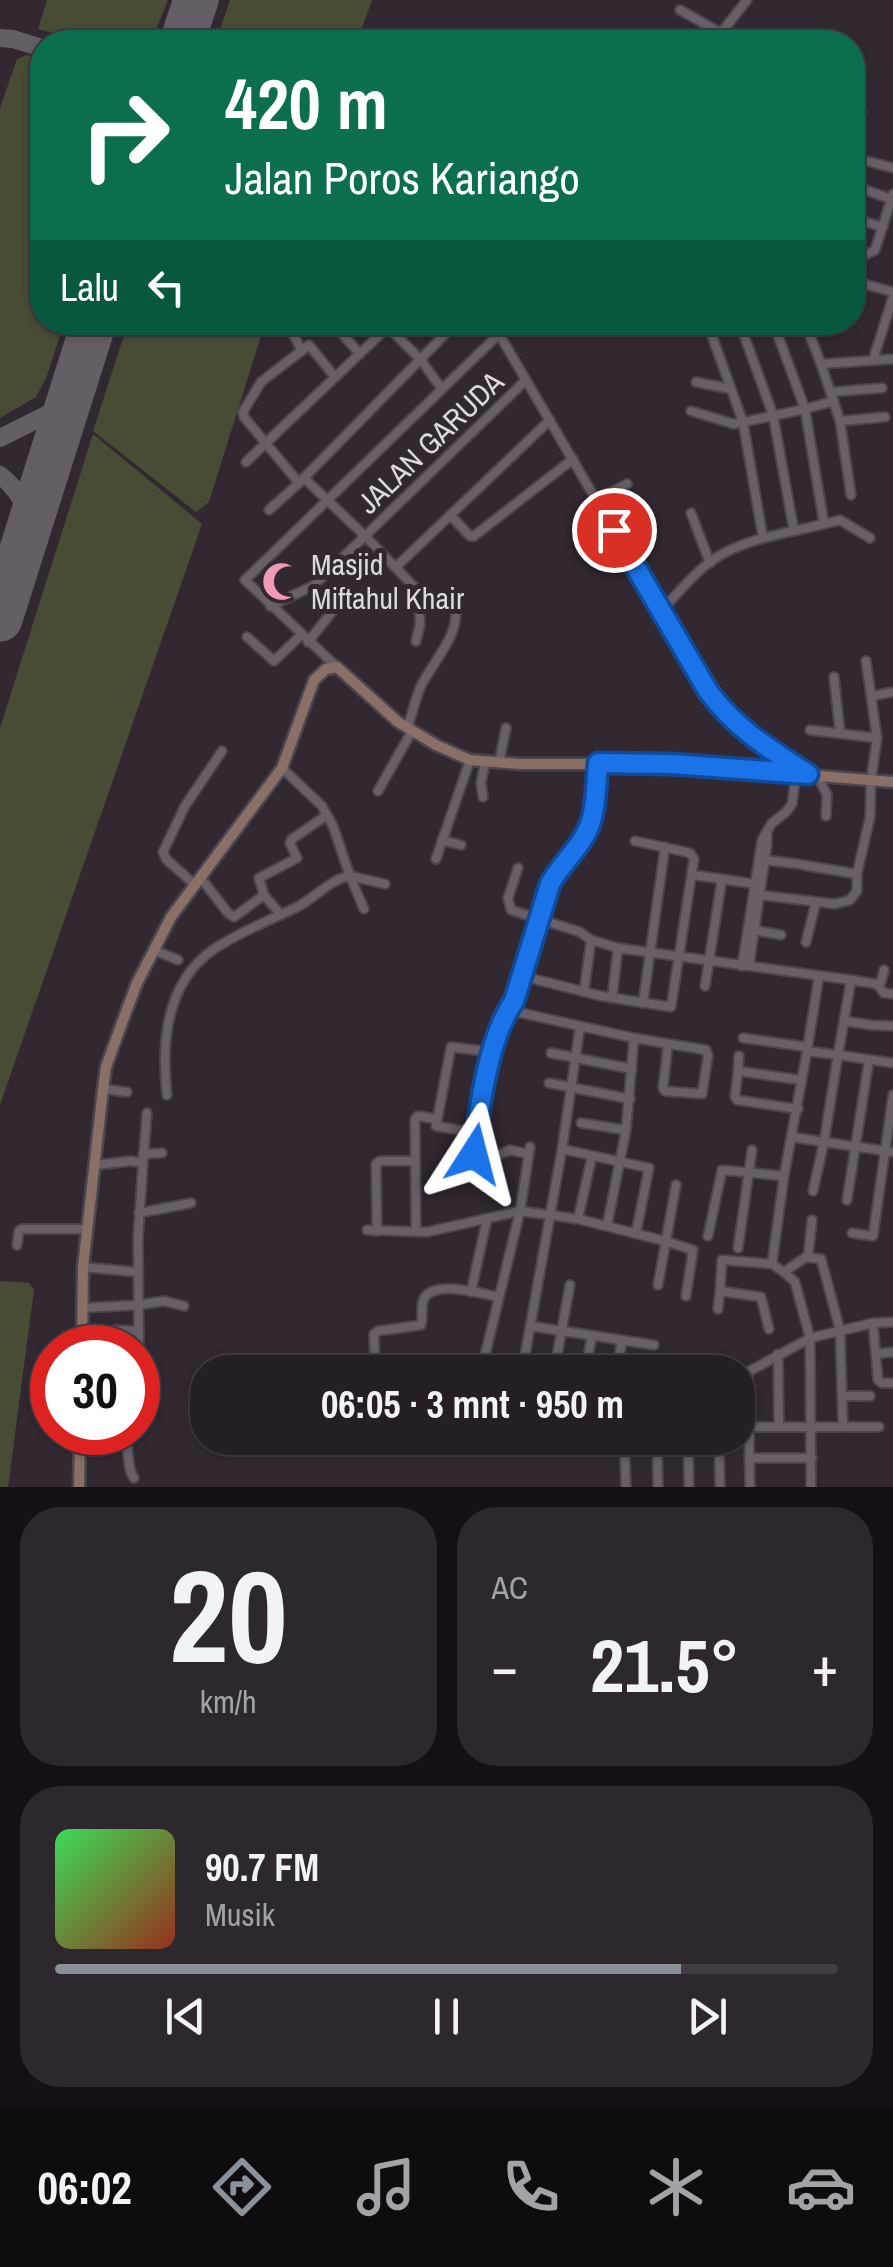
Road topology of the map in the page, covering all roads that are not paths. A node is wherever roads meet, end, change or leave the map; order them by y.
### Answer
1 (746, 0) edge
2 (680, 10) dead end
3 (716, 30) edge
4 (723, 30) edge
5 (865, 161) edge
6 (893, 168) edge
7 (865, 189) edge
8 (892, 197) edge
9 (865, 222) edge
10 (882, 227) junction
11 (865, 254) edge
12 (865, 285) edge
13 (893, 294) edge
14 (294, 335) edge
15 (343, 335) edge
16 (380, 335) edge
17 (400, 335) edge
18 (444, 335) edge
19 (498, 335) edge
20 (500, 335) edge
21 (713, 335) edge
22 (746, 335) edge
23 (778, 335) edge
24 (810, 335) edge
25 (302, 351) junction
26 (360, 354) junction
27 (893, 358) edge
28 (420, 359) junction
29 (873, 360) junction
30 (820, 364) junction
31 (335, 377) junction
32 (526, 380) junction
33 (696, 382) dead end
34 (882, 388) dead end
35 (442, 389) junction
36 (731, 389) junction
37 (833, 397) junction
38 (805, 409) junction
39 (691, 410) dead end
40 (773, 415) junction
41 (885, 417) dead end
42 (550, 420) junction
43 (840, 421) junction
44 (743, 422) junction
45 (266, 442) junction
46 (573, 459) junction
47 (246, 462) dead end
48 (302, 480) junction
49 (627, 484) dead end
50 (852, 495) dead end
51 (597, 499) junction
52 (329, 500) junction
53 (269, 510) dead end
54 (691, 513) dead end
55 (450, 515) junction
56 (824, 524) junction
57 (794, 532) junction
58 (366, 536) junction
59 (763, 538) junction
60 (870, 538) dead end
61 (710, 562) junction
62 (396, 567) junction
63 (346, 594) dead end
64 (420, 600) junction
65 (270, 606) junction
66 (662, 610) junction
67 (247, 638) dead end
68 (305, 638) junction
69 (416, 642) dead end
70 (320, 652) junction
71 (866, 661) dead end
72 (336, 667) junction
73 (834, 676) dead end
74 (314, 680) junction
75 (893, 692) edge
76 (872, 696) junction
77 (506, 728) dead end
78 (410, 730) junction
79 (810, 730) dead end
80 (840, 733) junction
81 (877, 738) junction
82 (222, 751) dead end
83 (470, 760) junction
84 (486, 763) junction
85 (499, 763) junction
86 (598, 763) junction
87 (282, 768) junction
88 (807, 774) junction
89 (871, 780) junction
90 (893, 782) edge
91 (378, 791) dead end
92 (483, 796) dead end
93 (327, 815) junction
94 (826, 816) dead end
95 (766, 832) junction
96 (442, 840) junction
97 (635, 841) dead end
98 (461, 845) dead end
99 (665, 847) junction
100 (436, 860) dead end
101 (765, 860) junction
102 (518, 868) dead end
103 (857, 874) junction
104 (693, 875) junction
105 (350, 876) junction
106 (722, 879) junction
107 (197, 881) junction
108 (385, 884) dead end
109 (755, 884) junction
110 (264, 895) junction
111 (760, 895) junction
112 (816, 902) junction
113 (364, 909) dead end
114 (281, 915) junction
115 (538, 920) junction
116 (754, 930) junction
117 (780, 935) dead end
118 (591, 940) junction
119 (806, 942) dead end
120 (618, 948) junction
121 (154, 950) junction
122 (650, 952) junction
123 (680, 957) junction
124 (178, 960) dead end
125 (709, 961) junction
126 (746, 966) junction
127 (884, 970) dead end
128 (522, 976) junction
129 (819, 976) junction
130 (851, 980) junction
131 (877, 984) junction
132 (705, 986) dead end
133 (584, 992) junction
134 (893, 994) edge
135 (612, 998) junction
136 (643, 1003) junction
137 (508, 1010) junction
138 (845, 1020) junction
139 (893, 1026) edge
140 (580, 1027) junction
141 (634, 1038) junction
142 (743, 1038) dead end
143 (668, 1044) junction
144 (807, 1049) junction
145 (492, 1052) junction
146 (551, 1053) dead end
147 (838, 1055) junction
148 (739, 1056) dead end
149 (575, 1058) junction
150 (869, 1060) junction
151 (893, 1064) edge
152 (632, 1069) junction
153 (738, 1072) junction
154 (802, 1080) junction
155 (549, 1083) dead end
156 (570, 1086) junction
157 (103, 1089) junction
158 (127, 1092) dead end
159 (168, 1095) dead end
160 (893, 1095) edge
161 (630, 1099) junction
162 (798, 1109) junction
163 (147, 1113) dead end
164 (436, 1119) junction
165 (582, 1123) dead end
166 (626, 1130) junction
167 (477, 1133) junction
168 (792, 1137) junction
169 (824, 1142) junction
170 (856, 1147) junction
171 (562, 1149) junction
172 (752, 1150) dead end
173 (889, 1151) edge
174 (162, 1154) dead end
175 (592, 1156) junction
176 (143, 1158) junction
177 (414, 1161) junction
178 (620, 1162) junction
179 (94, 1164) junction
180 (649, 1168) junction
181 (661, 1170) dead end
182 (750, 1172) junction
183 (784, 1176) junction
184 (676, 1185) dead end
185 (813, 1191) dead end
186 (847, 1200) dead end
187 (191, 1203) dead end
188 (520, 1210) junction
189 (139, 1213) junction
190 (549, 1214) junction
191 (486, 1219) junction
192 (578, 1219) junction
193 (812, 1220) dead end
194 (607, 1226) junction
195 (87, 1230) junction
196 (416, 1231) junction
197 (636, 1233) junction
198 (852, 1233) dead end
199 (708, 1236) dead end
200 (666, 1241) junction
201 (18, 1245) dead end
202 (738, 1248) dead end
203 (808, 1257) junction
204 (772, 1264) junction
205 (83, 1268) junction
206 (137, 1272) junction
207 (784, 1272) junction
208 (570, 1285) dead end
209 (658, 1285) dead end
210 (720, 1291) junction
211 (471, 1292) junction
212 (686, 1296) dead end
213 (499, 1298) junction
214 (138, 1305) junction
215 (184, 1306) dead end
216 (82, 1308) junction
217 (718, 1310) dead end
218 (893, 1322) edge
219 (873, 1323) junction
220 (82, 1325) edge
221 (139, 1325) edge
222 (530, 1326) junction
223 (769, 1329) dead end
224 (840, 1330) junction
225 (561, 1332) junction
226 (592, 1336) junction
227 (810, 1338) junction
228 (622, 1341) junction
229 (654, 1345) dead end
230 (893, 1352) edge
231 (778, 1354) junction
232 (876, 1354) junction
233 (374, 1355) edge
234 (486, 1355) edge
235 (525, 1355) edge
236 (557, 1355) edge
237 (588, 1355) edge
238 (619, 1355) edge
239 (755, 1368) edge
240 (893, 1383) edge
241 (843, 1396) junction
242 (870, 1396) dead end
243 (755, 1426) edge
244 (779, 1426) junction
245 (812, 1426) junction
246 (844, 1427) junction
247 (879, 1427) dead end
248 (80, 1455) edge
249 (130, 1455) edge
250 (625, 1455) edge
251 (657, 1455) edge
252 (688, 1455) edge
253 (719, 1455) edge
254 (749, 1455) edge
255 (749, 1458) junction
256 (812, 1458) junction
257 (134, 1478) dead end
258 (79, 1487) edge
259 (626, 1487) edge
260 (658, 1487) edge
261 (689, 1487) edge
262 (720, 1487) edge
263 (750, 1487) edge
264 (810, 1487) edge

1 - 4 street
2 - 3 street
5 - 6 street
7 - 8 street
8 - 10 street
9 - 10 street
10 - 11 street
12 - 13 street
13 - 29 street
14 - 25 street
15 - 26 street
16 - 26 street
17 - 28 street
18 - 28 street
19 - 35 street
20 - 32 street
21 - 36 street
22 - 40 street
23 - 38 street
24 - 30 street
25 - 31 street
25 - 45 street
26 - 31 street
27 - 29 street
28 - 35 street
28 - 48 street
29 - 30 street
30 - 37 street
31 - 45 street
32 - 42 street
32 - 58 street, JALAN GARUDA
33 - 36 street
34 - 37 street
35 - 52 street
36 - 44 street
37 - 38 street
37 - 43 street
38 - 40 street
38 - 56 street
39 - 44 street
40 - 44 street
40 - 57 street
41 - 43 street
42 - 46 street
42 - 55 street
43 - 50 street
44 - 59 street
45 - 47 street
45 - 48 street
46 - 51 street
46 - 55 street
48 - 52 street
48 - 53 street
49 - 51 street
51 - 66 street
52 - 58 street
52 - 65 street
54 - 61 street
55 - 62 street
56 - 57 street
56 - 60 street
57 - 59 street
58 - 62 street
58 - 65 street, JALAN GARUDA
59 - 61 street
61 - 66 street
62 - 64 street
63 - 68 street
64 - 69 street
64 - 78 street
65 - 68 street
66 - 88 street
67 - 68 street
68 - 70 street
70 - 72 street
70 - 74 street
71 - 76 street
72 - 74 main road
72 - 78 main road
73 - 80 street
74 - 87 main road
75 - 76 street
76 - 81 street
77 - 85 street
78 - 83 main road
78 - 91 street
79 - 80 street
80 - 81 street
81 - 89 street
82 - 107 street
83 - 84 main road
83 - 96 street
84 - 85 main road
84 - 92 street
85 - 86 main road
86 - 88 main road
86 - 115 street
87 - 93 street
87 - 107 main road
88 - 89 main road
88 - 94 street
88 - 95 street
89 - 90 main road
89 - 103 street
93 - 105 street
93 - 110 street
95 - 101 street
95 - 109 street
96 - 98 street
96 - 100 street
97 - 99 street
99 - 104 street
99 - 122 street
101 - 103 street
101 - 111 street
102 - 115 street
103 - 112 street
104 - 106 street
104 - 123 street
105 - 108 street
105 - 113 street
105 - 114 street
106 - 109 street
106 - 125 street
107 - 110 street
107 - 121 main road
109 - 126 street
110 - 114 street
111 - 112 street
111 - 116 street
112 - 119 street
114 - 159 street
115 - 118 street
115 - 128 street
116 - 117 street
116 - 126 street
118 - 120 street
118 - 133 street
120 - 122 street
120 - 135 street
121 - 124 street
121 - 157 main road
122 - 123 street
122 - 136 street
123 - 125 street
123 - 136 street
125 - 126 street
125 - 132 street
126 - 129 street
127 - 131 street
128 - 133 street
128 - 137 street
129 - 130 street
129 - 144 street
130 - 131 street
130 - 138 street
131 - 134 street
133 - 135 street
135 - 136 street
137 - 140 street
137 - 145 street
138 - 139 street
138 - 147 street
140 - 141 street
140 - 149 street
141 - 143 street
141 - 152 street
142 - 144 street
143 - 143 street
144 - 147 street
144 - 154 street
145 - 164 street
145 - 167 street
146 - 149 street
147 - 150 street
147 - 169 street
148 - 153 street
149 - 152 street
149 - 156 street
150 - 151 street
150 - 170 street
152 - 161 street
153 - 154 street
153 - 162 street
154 - 162 street
155 - 156 street
156 - 161 street
156 - 171 street
157 - 158 street
157 - 179 main road
160 - 173 street
161 - 166 street
162 - 168 street
163 - 176 street
164 - 167 street
164 - 177 street
165 - 166 street
166 - 178 street
167 - 188 street
168 - 169 street
168 - 183 street
169 - 170 street
169 - 185 street
170 - 173 street
170 - 186 street
171 - 175 street
171 - 190 street
172 - 182 street
173 - 198 street
174 - 176 street
175 - 178 street
175 - 192 street
176 - 179 street
176 - 189 street
177 - 196 street
177 - 196 street
178 - 180 street
178 - 194 street
179 - 195 main road
180 - 181 street
180 - 197 street
182 - 183 street
182 - 199 street
182 - 202 street
183 - 204 street
184 - 200 street
187 - 189 street
188 - 190 street
188 - 191 street
188 - 213 street
189 - 206 street
190 - 192 street
190 - 222 street
191 - 196 street
191 - 211 street
192 - 194 street
193 - 203 street
194 - 197 street
195 - 201 street
195 - 205 main road
197 - 200 street
200 - 209 street
200 - 212 street
203 - 207 street
203 - 224 street
204 - 207 street
204 - 210 street
205 - 206 street
205 - 216 main road
206 - 214 street
207 - 227 street
208 - 225 street
210 - 217 street
210 - 223 street
211 - 213 street
211 - 233 street
213 - 234 street
214 - 215 street
214 - 216 street
214 - 221 street
216 - 220 main road
218 - 219 street
219 - 224 street
219 - 232 street
222 - 225 street
222 - 235 street
224 - 227 street
224 - 241 street
225 - 226 street
225 - 236 street
226 - 228 street
226 - 237 street
227 - 231 street
227 - 245 street
228 - 229 street
228 - 238 street
230 - 232 street
231 - 239 street
231 - 244 street
232 - 240 street
241 - 242 street
241 - 246 street
243 - 244 street
244 - 245 street
245 - 246 street
245 - 256 street
246 - 247 street
248 - 258 main road
249 - 257 street
250 - 259 street
251 - 260 street
252 - 261 street
253 - 262 street
254 - 255 street
255 - 256 street
255 - 263 street
256 - 264 street

